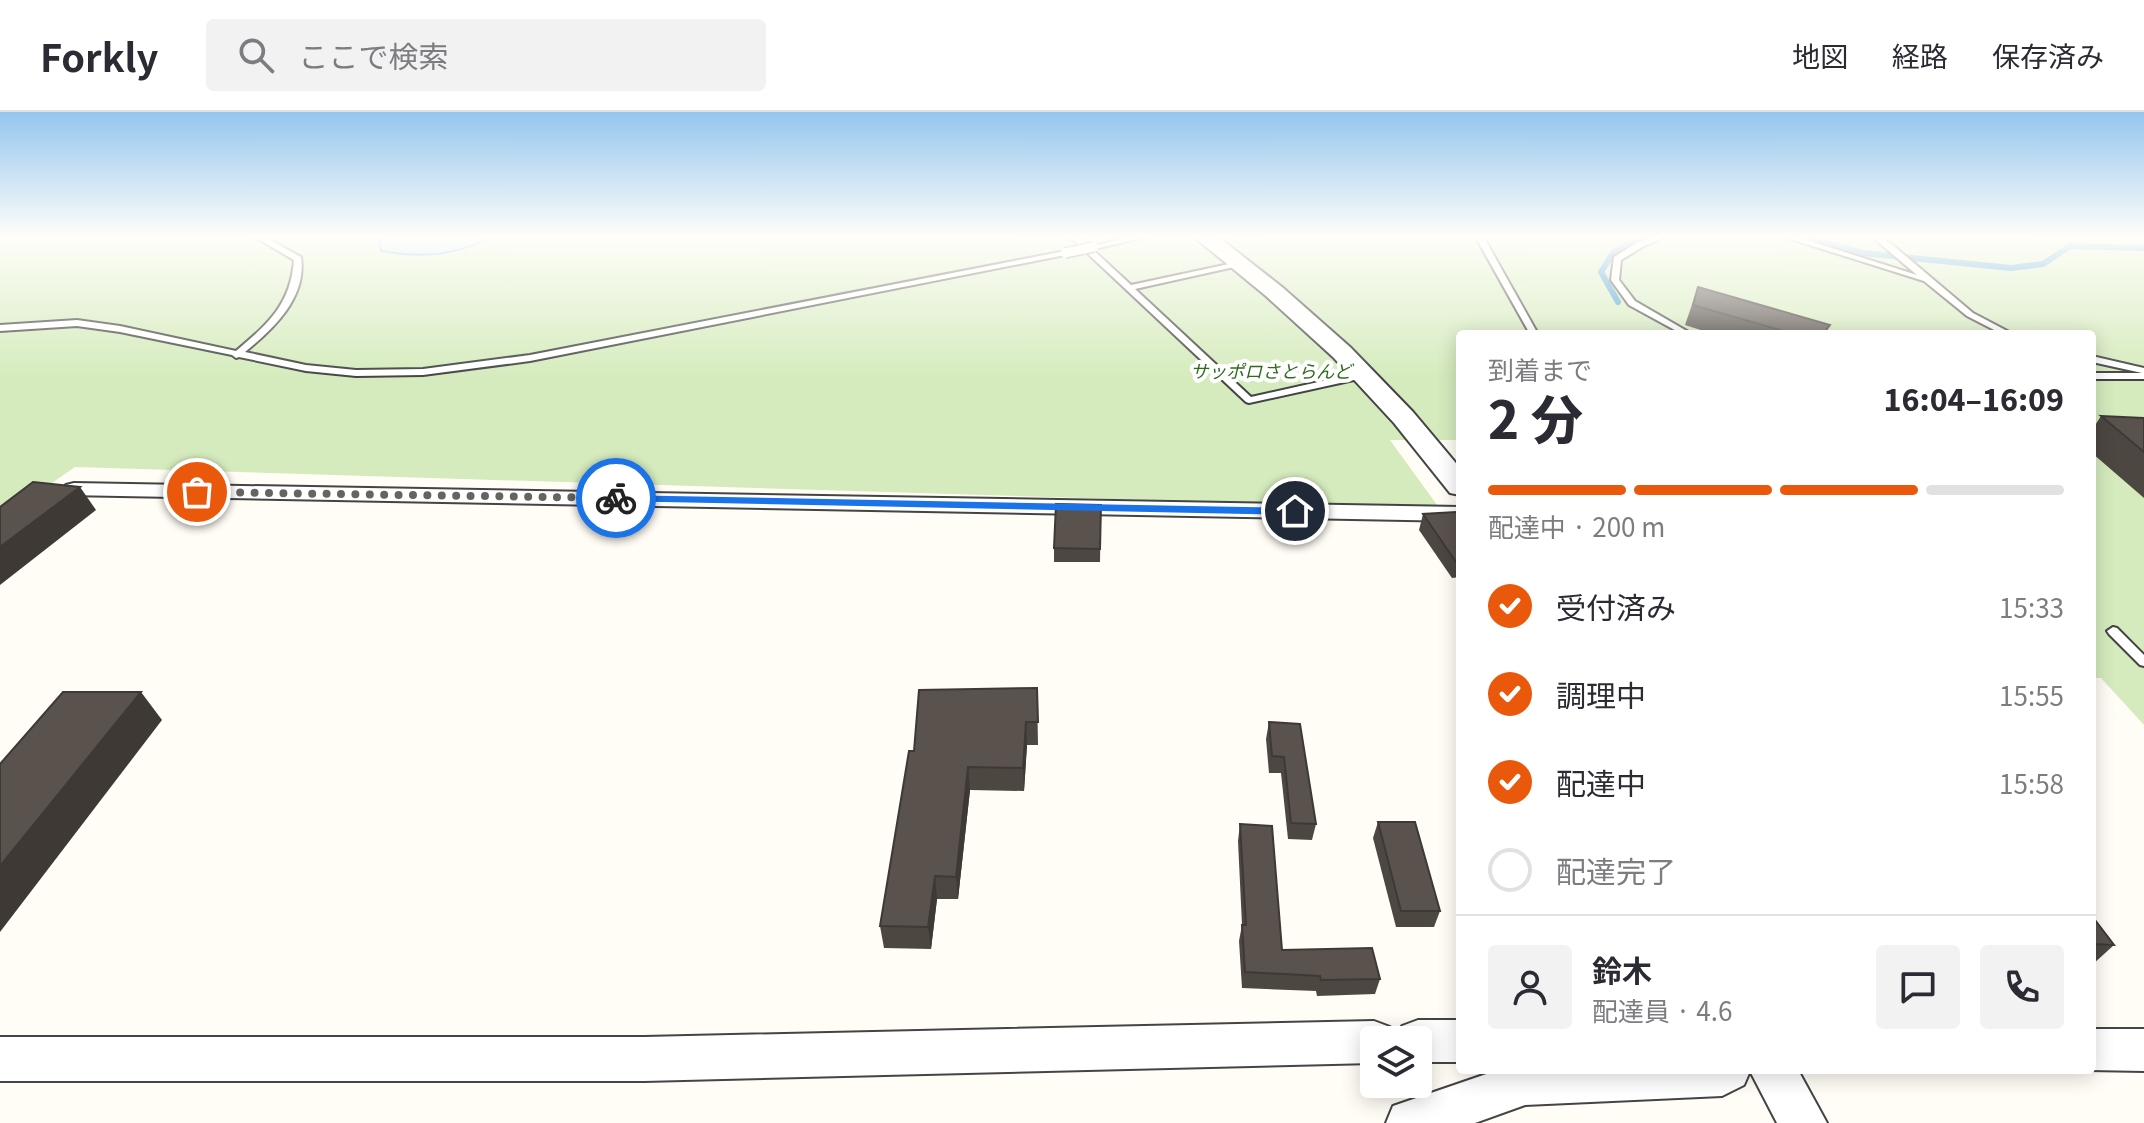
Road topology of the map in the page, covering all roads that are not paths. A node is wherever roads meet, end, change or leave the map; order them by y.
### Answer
1 (298, 283) edge
2 (911, 283) edge
3 (1124, 283) edge
4 (1150, 283) edge
5 (1263, 283) edge
6 (1505, 283) edge
7 (1617, 283) edge
8 (1929, 283) edge
9 (1129, 288) junction
10 (0, 328) edge
11 (1532, 330) edge
12 (1681, 330) edge
13 (2001, 330) edge
14 (236, 355) junction
15 (2096, 360) edge
16 (1363, 375) junction
17 (2096, 376) edge
18 (2143, 376) edge
19 (1456, 482) edge
20 (74, 490) edge
21 (1456, 514) edge
22 (2113, 631) dead end
23 (2144, 662) edge
24 (1432, 1041) edge
25 (1456, 1041) edge
26 (1360, 1042) edge
27 (2096, 1050) edge
28 (2144, 1050) edge
29 (0, 1059) edge
30 (1722, 1074) edge
31 (1775, 1074) edge
32 (1410, 1123) edge
33 (1803, 1123) edge

1 - 14 lane
2 - 14 lane, bridge
3 - 9 lane
4 - 9 lane
5 - 16 street
6 - 11 lane
7 - 12 lane
8 - 13 lane
9 - 16 lane
10 - 14 lane
15 - 18 lane
16 - 19 street
17 - 18 lane
20 - 21 street
22 - 23 lane
24 - 25 street
26 - 29 street
27 - 28 street
30 - 32 street
31 - 33 street

